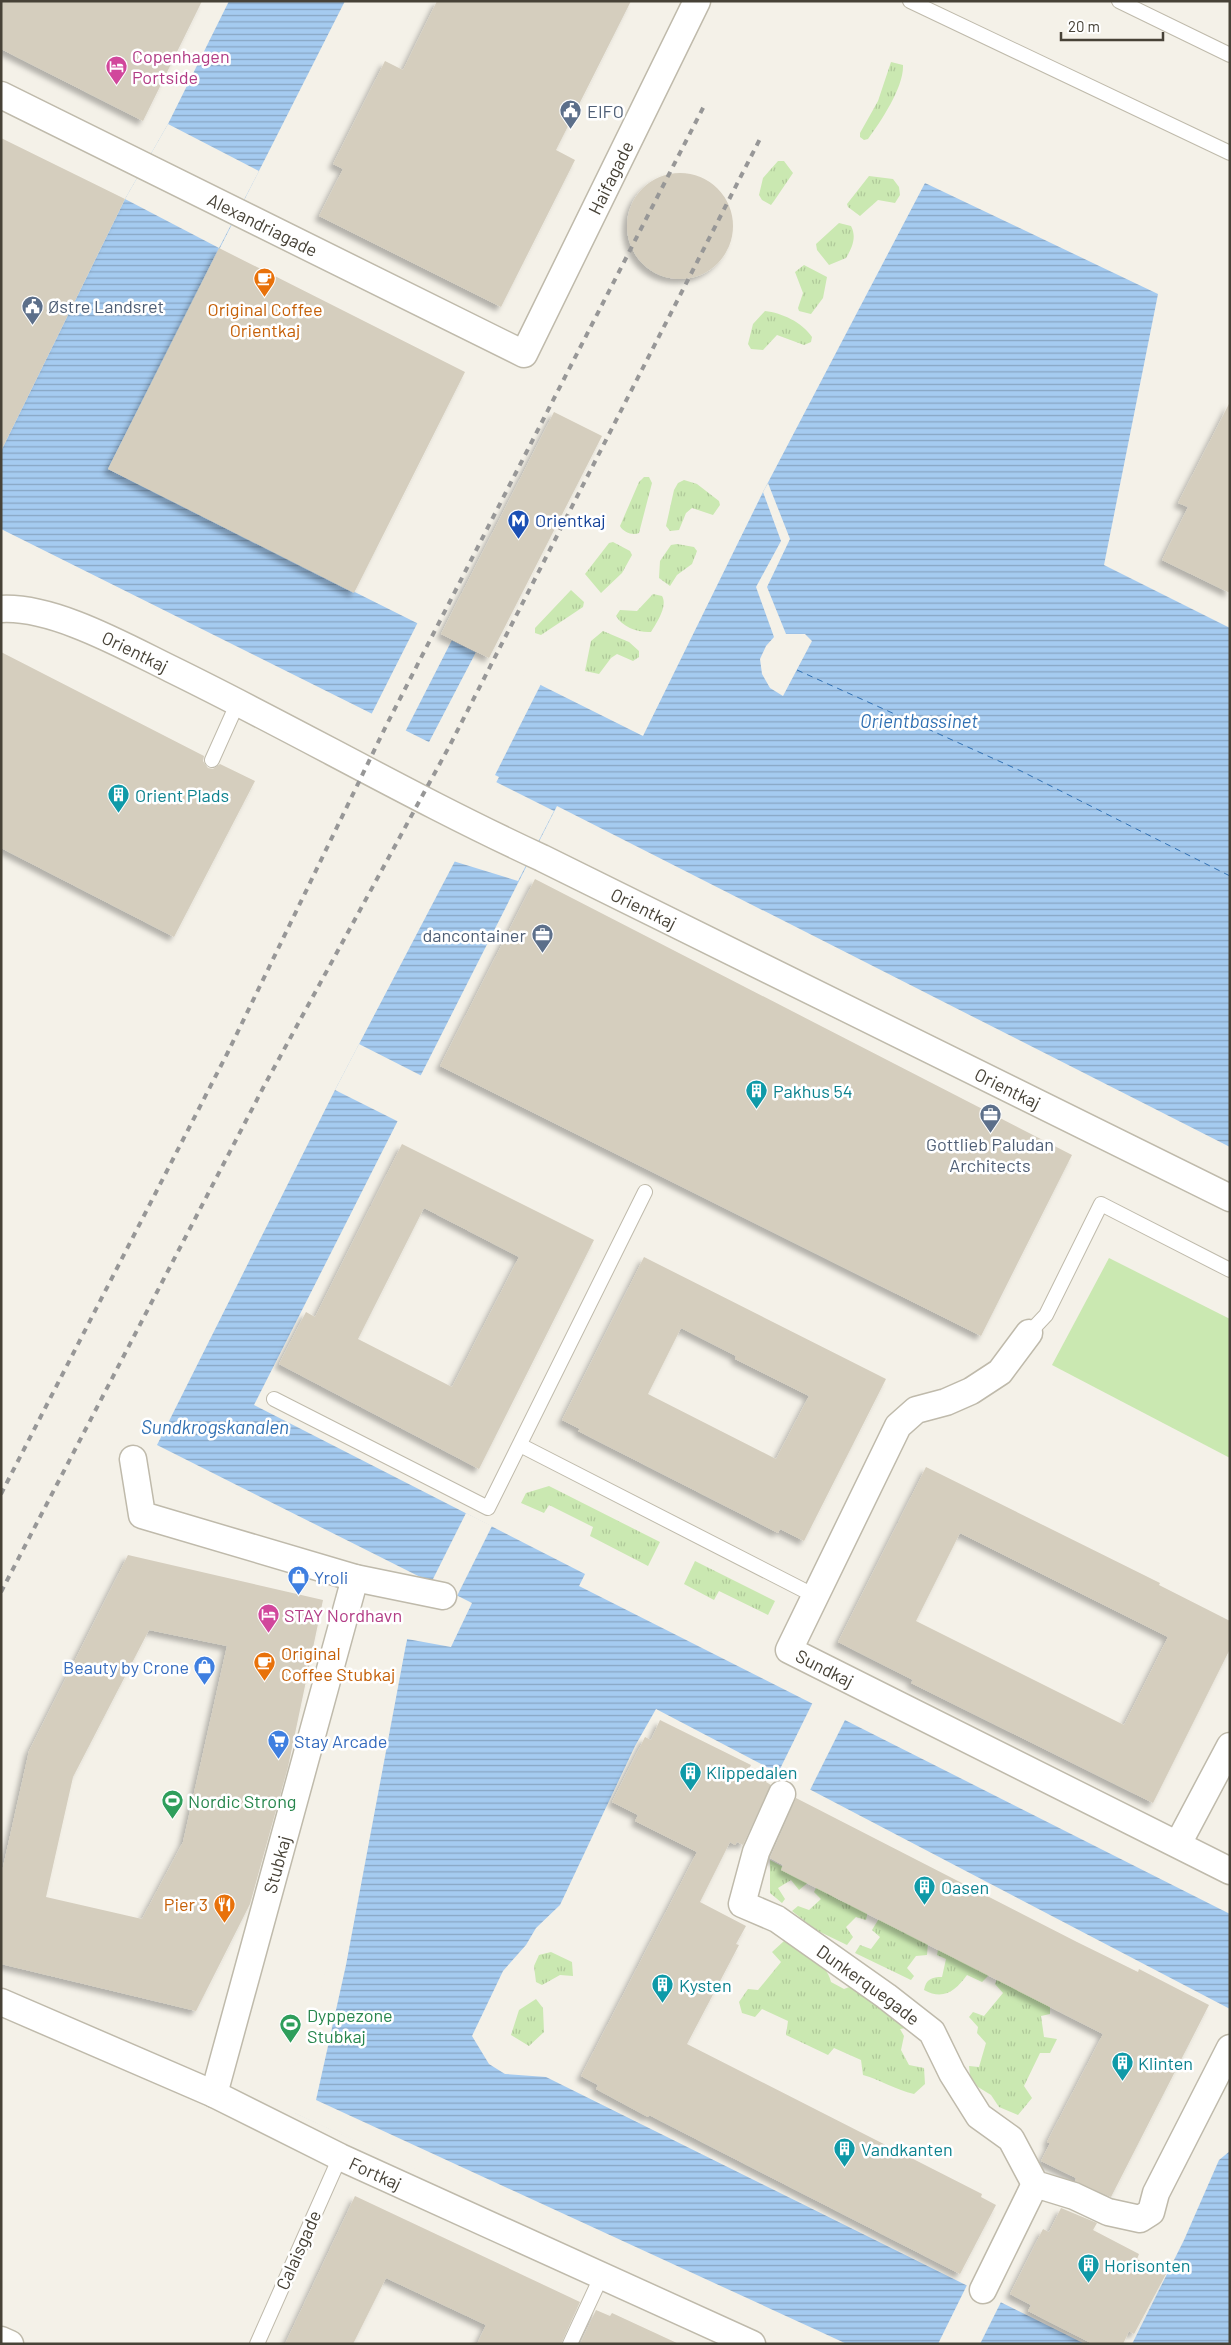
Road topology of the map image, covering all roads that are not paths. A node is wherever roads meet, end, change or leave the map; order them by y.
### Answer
1 (697, 1) edge
2 (910, 1) edge
3 (1119, 1) edge
4 (1230, 55) edge
5 (1, 95) edge
6 (1230, 153) edge
7 (524, 354) joint
8 (1, 609) edge
9 (238, 702) junction
10 (212, 760) dead end
11 (645, 1192) dead end
12 (1230, 1198) edge
13 (1230, 1270) edge
14 (1029, 1333) joint
15 (274, 1399) dead end
16 (520, 1446) junction
17 (134, 1459) dead end
18 (355, 1578) junction
19 (443, 1596) dead end
20 (815, 1596) junction
21 (1230, 1746) edge
22 (782, 1794) dead end
23 (1178, 1844) junction
24 (1230, 1871) edge
25 (1, 2002) edge
26 (1230, 2048) edge
27 (214, 2094) junction
28 (340, 2157) junction
29 (1035, 2184) junction
30 (602, 2275) junction
31 (983, 2290) dead end
32 (1, 2340) edge
33 (10, 2344) edge
34 (257, 2344) edge
35 (570, 2344) edge
36 (752, 2344) edge

1 - 7 street, Haifagade
2 - 6 lane
3 - 4 lane
5 - 7 street, Alexandriagade
8 - 9 street, Orientkaj
9 - 10 lane
9 - 12 street, Orientkaj
11 - 16 lane
13 - 14 lane
14 - 20 street, Sundkaj
15 - 16 lane
16 - 20 lane
17 - 18 street
18 - 19 street
18 - 27 street, Stubkaj
20 - 23 street, Sundkaj
21 - 23 street
22 - 29 street, Dunkerquegade
23 - 24 street, Sundkaj
25 - 27 street, Fortkaj
26 - 29 street
27 - 28 street, Fortkaj
28 - 30 street, Fortkaj
28 - 34 lane, Calaisgade
29 - 31 street
30 - 35 lane
30 - 36 street, Fortkaj
32 - 33 street

